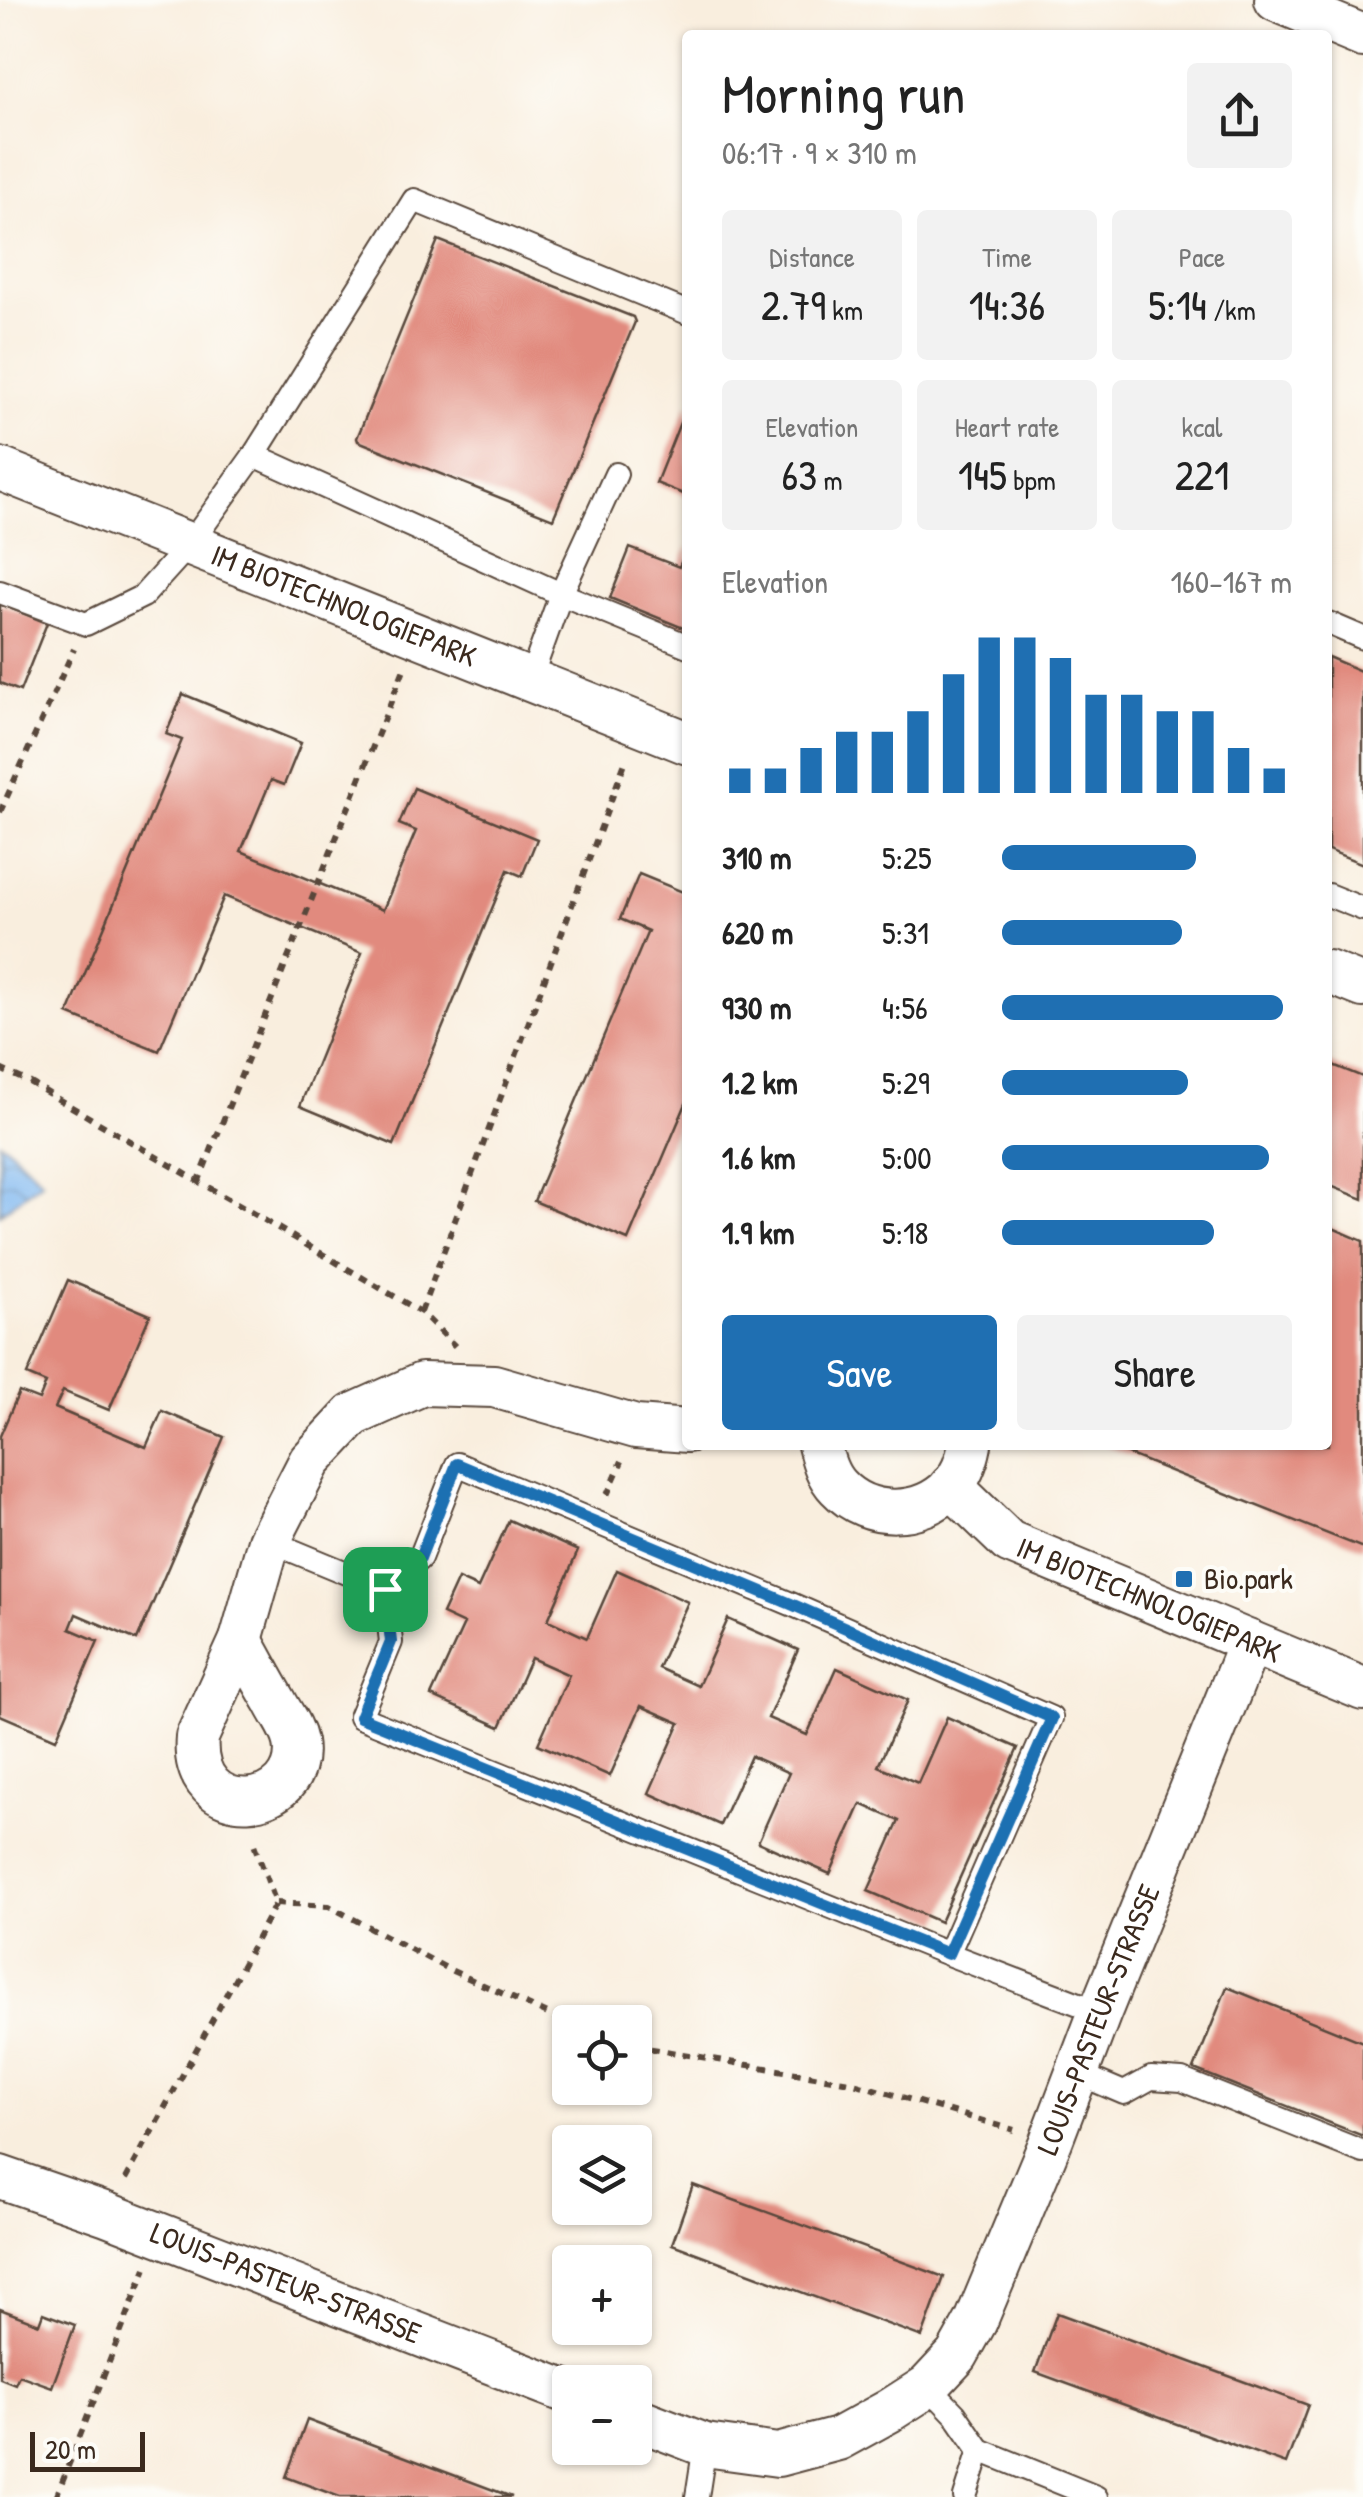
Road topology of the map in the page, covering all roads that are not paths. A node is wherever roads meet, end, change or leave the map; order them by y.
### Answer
1 (1276, 0) edge
2 (1363, 36) edge
3 (682, 311) edge
4 (254, 455) junction
5 (0, 469) edge
6 (616, 474) dead end
7 (190, 544) junction
8 (0, 592) edge
9 (561, 594) junction
10 (1332, 625) edge
11 (1363, 638) edge
12 (682, 644) edge
13 (530, 680) junction
14 (682, 741) edge
15 (1332, 897) edge
16 (1363, 910) edge
17 (1332, 974) edge
18 (1363, 986) edge
19 (682, 1432) edge
20 (820, 1450) edge
21 (969, 1450) edge
22 (952, 1486) junction
23 (270, 1541) junction
24 (385, 1589) junction
25 (241, 1640) junction
26 (1250, 1642) junction
27 (1363, 1689) edge
28 (948, 1954) junction
29 (1100, 2012) junction
30 (1077, 2073) junction
31 (1363, 2152) edge
32 (0, 2178) edge
33 (552, 2386) edge
34 (928, 2386) junction
35 (652, 2425) edge
36 (704, 2445) junction
37 (980, 2450) junction
38 (697, 2497) edge
39 (965, 2497) edge
40 (1096, 2497) edge

1 - 2 street
3 - 4 lane
4 - 7 lane
4 - 9 lane
5 - 7 street, IM BIOTECHNOLOGIEPARK
6 - 9 lane
7 - 8 lane
7 - 13 street, IM BIOTECHNOLOGIEPARK
9 - 12 lane
9 - 13 lane
10 - 11 lane
13 - 14 street, IM BIOTECHNOLOGIEPARK
15 - 16 lane
17 - 18 street
19 - 23 street
20 - 22 street
21 - 22 street
22 - 26 street, IM BIOTECHNOLOGIEPARK
23 - 24 lane
23 - 25 street
24 - 28 lane
24 - 28 lane
25 - 25 street
26 - 27 street, IM BIOTECHNOLOGIEPARK
26 - 29 street, LOUIS-PASTEUR-STRASSE
28 - 29 lane
29 - 30 street, LOUIS-PASTEUR-STRASSE
30 - 31 lane
30 - 34 street, LOUIS-PASTEUR-STRASSE
32 - 33 street, LOUIS-PASTEUR-STRASSE
34 - 36 street, LOUIS-PASTEUR-STRASSE
34 - 37 lane
35 - 36 street, LOUIS-PASTEUR-STRASSE
36 - 38 lane
37 - 39 lane
37 - 40 lane

